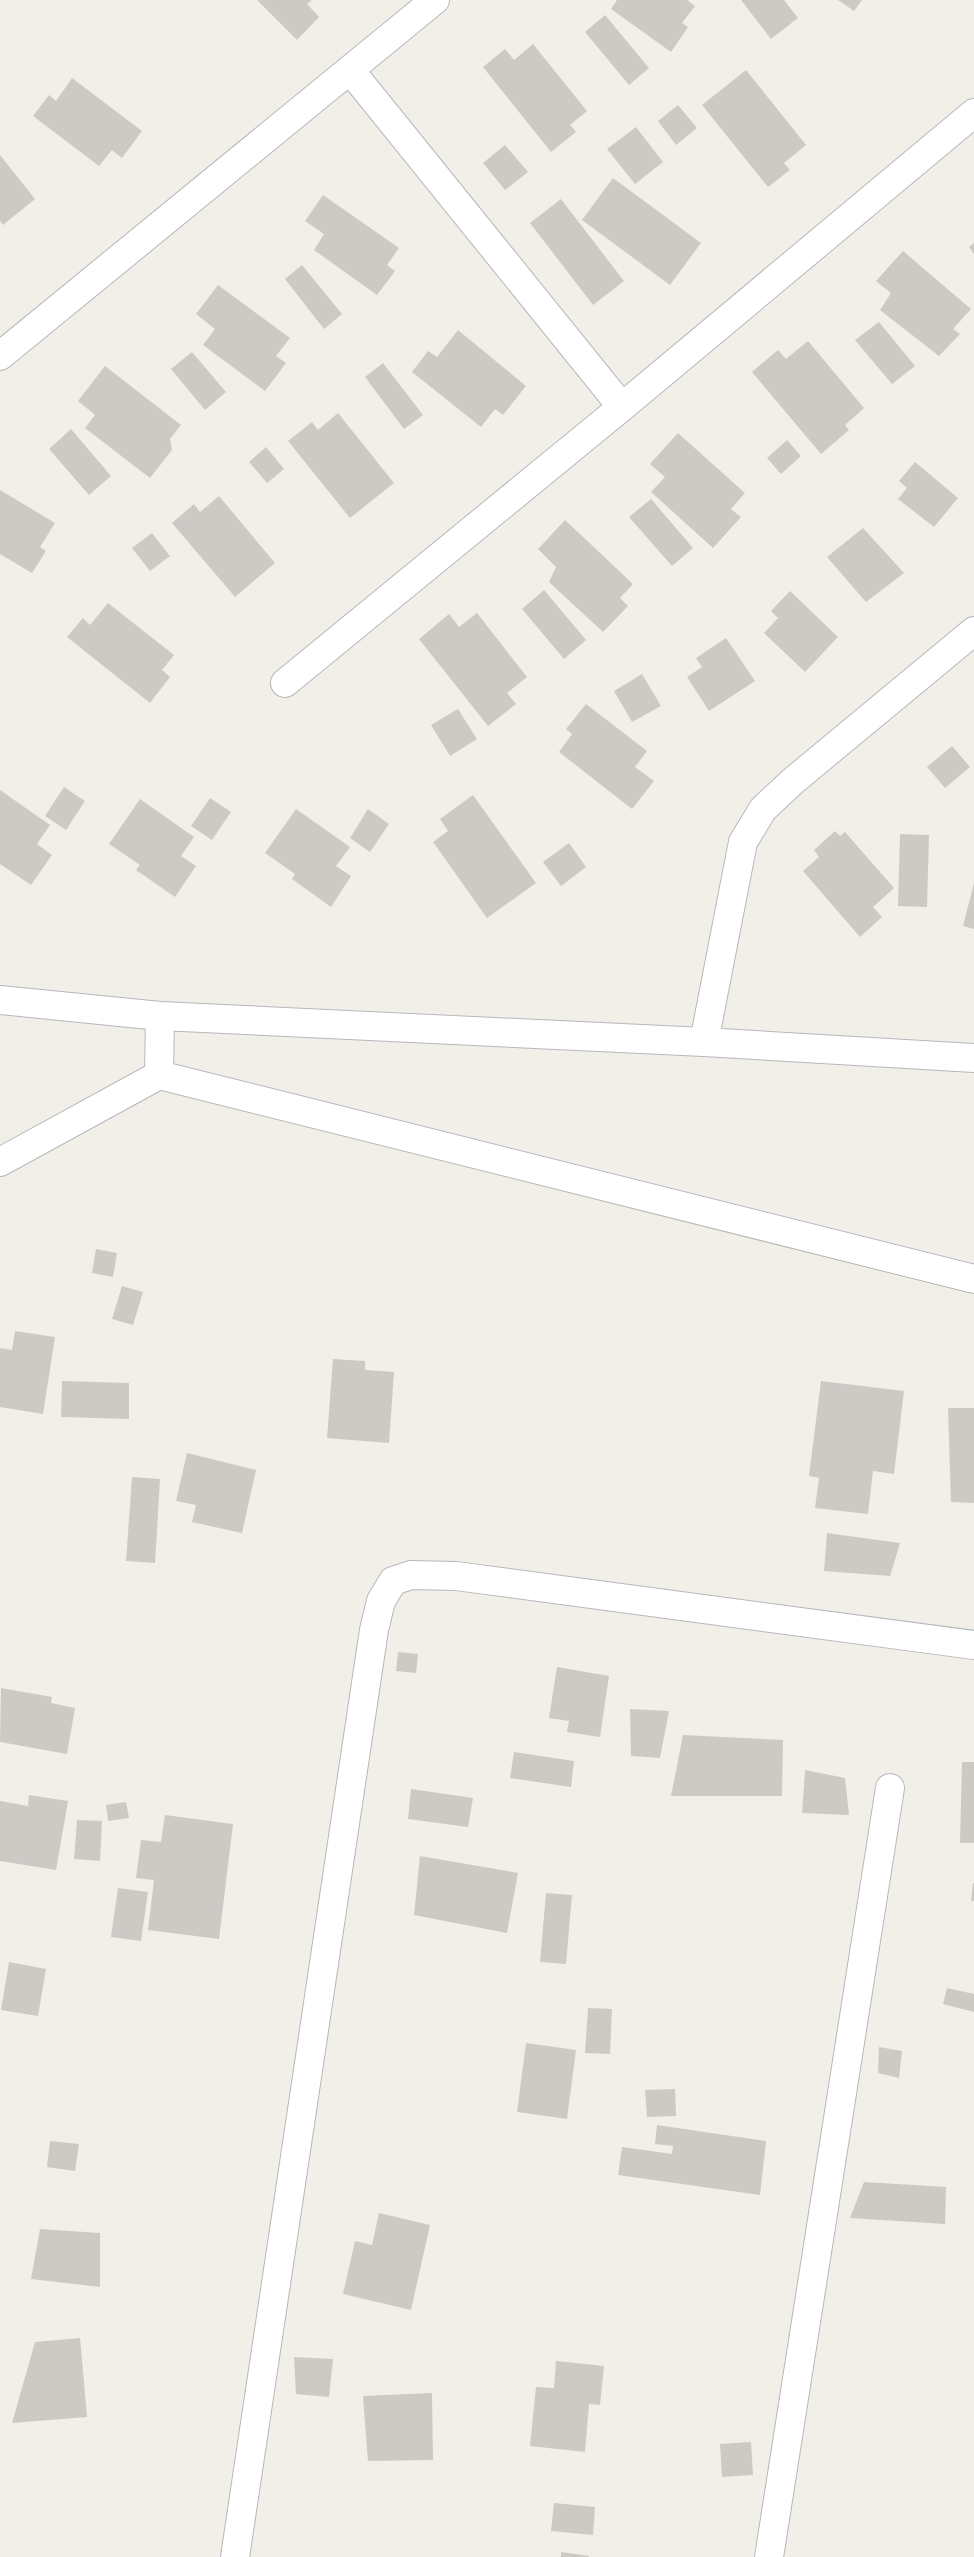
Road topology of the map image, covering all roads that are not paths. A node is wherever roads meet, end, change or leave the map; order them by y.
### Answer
1 (435, 0) edge
2 (350, 70) junction
3 (974, 112) edge
4 (0, 356) edge
5 (622, 407) junction
6 (974, 631) edge
7 (285, 682) dead end
8 (0, 1000) edge
9 (160, 1016) junction
10 (704, 1042) junction
11 (974, 1058) edge
12 (159, 1075) junction
13 (0, 1162) edge
14 (974, 1278) edge
15 (974, 1645) edge
16 (890, 1788) dead end
17 (235, 2557) edge
18 (769, 2557) edge

1 - 2 street
2 - 4 street
2 - 5 street
3 - 5 street
5 - 7 street
6 - 10 street
8 - 9 street
9 - 10 street
9 - 12 street
10 - 11 street
12 - 13 street
12 - 14 street
15 - 17 street
16 - 18 street

